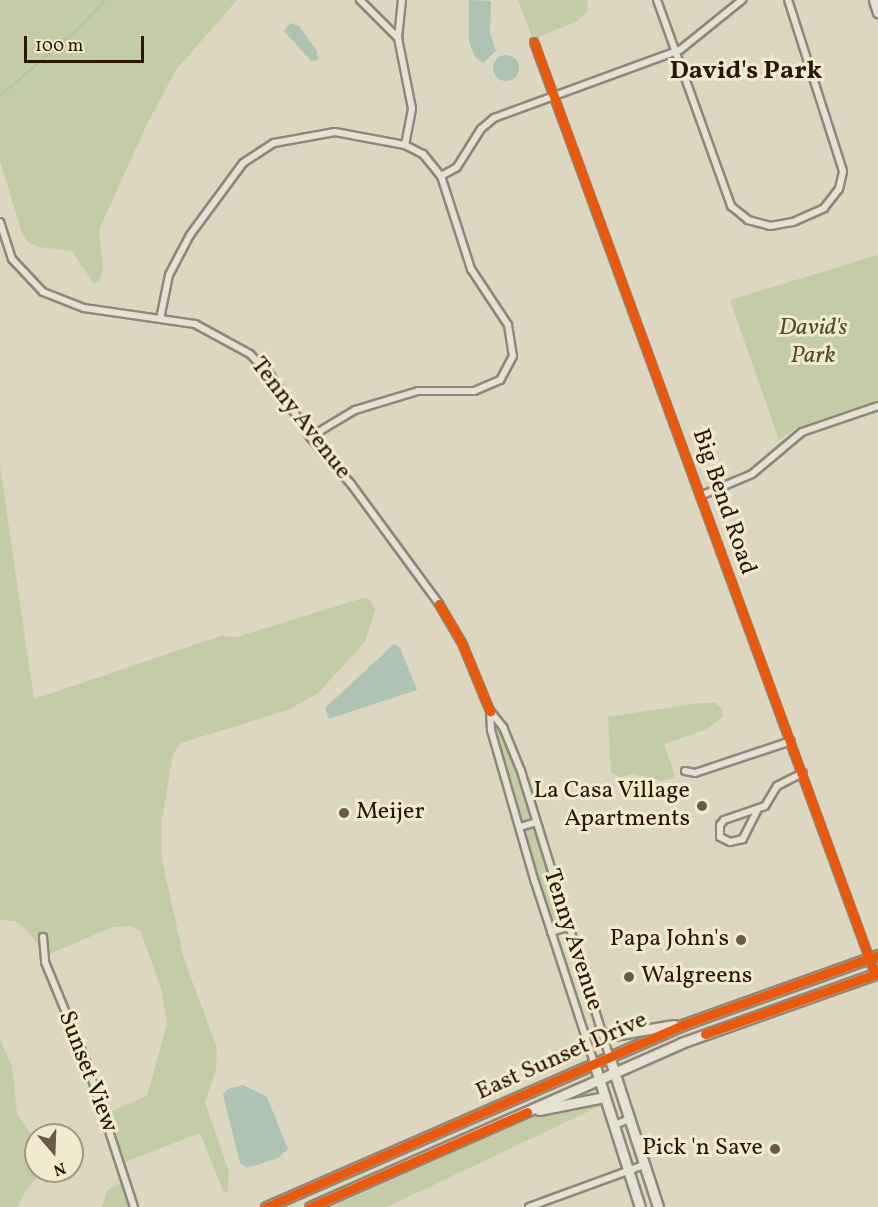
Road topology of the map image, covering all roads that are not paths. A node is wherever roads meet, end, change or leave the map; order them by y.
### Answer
1 (360, 0) edge
2 (402, 0) edge
3 (657, 0) edge
4 (742, 0) edge
5 (788, 0) edge
6 (874, 0) edge
7 (878, 12) edge
8 (398, 38) junction
9 (534, 42) dead end
10 (675, 52) junction
11 (554, 96) junction
12 (405, 145) junction
13 (441, 176) junction
14 (0, 222) edge
15 (160, 319) junction
16 (878, 406) edge
17 (310, 437) junction
18 (699, 496) junction
19 (490, 711) junction
20 (791, 741) junction
21 (685, 771) dead end
22 (803, 773) junction
23 (758, 809) junction
24 (536, 822) junction
25 (520, 827) junction
26 (567, 927) junction
27 (551, 932) junction
28 (43, 936) dead end
29 (874, 956) edge
30 (877, 974) edge
31 (685, 1024) junction
32 (602, 1033) junction
33 (609, 1056) junction
34 (594, 1063) junction
35 (615, 1072) junction
36 (598, 1079) junction
37 (604, 1097) junction
38 (527, 1112) junction
39 (630, 1119) junction
40 (614, 1125) junction
41 (644, 1165) junction
42 (628, 1171) junction
43 (333, 1180) junction
44 (340, 1195) junction
45 (134, 1207) edge
46 (266, 1207) edge
47 (310, 1207) edge
48 (529, 1207) edge
49 (640, 1207) edge
50 (658, 1207) edge

1 - 8 street
2 - 8 street
3 - 10 street
4 - 10 street
5 - 10 street
6 - 7 main road
8 - 12 street
9 - 11 street, Big Bend Road
10 - 11 street
11 - 13 street
11 - 18 street, Big Bend Road
12 - 13 street
12 - 15 street
13 - 17 street
14 - 15 street, Tenny Avenue
15 - 17 street, Tenny Avenue
16 - 18 street
17 - 19 street, Tenny Avenue
18 - 20 street, Big Bend Road
19 - 24 street, Tenny Avenue
19 - 25 street, Tenny Avenue
20 - 21 street
20 - 22 street, Big Bend Road
22 - 23 street
22 - 29 street, Big Bend Road
23 - 23 street
24 - 25 street
24 - 26 street, Tenny Avenue
25 - 27 street, Tenny Avenue
26 - 27 street
26 - 32 street, Tenny Avenue
27 - 34 street, Tenny Avenue
28 - 45 street, Sunset View
29 - 30 street, Big Bend Road
29 - 31 main road, East Sunset Drive
30 - 35 main road, East Sunset Drive
31 - 32 main road
31 - 33 main road, East Sunset Drive
32 - 33 street, Tenny Avenue
33 - 34 main road, East Sunset Drive
33 - 35 main road, Tenny Avenue
34 - 36 main road, Tenny Avenue
34 - 43 main road, East Sunset Drive
35 - 36 main road, East Sunset Drive
35 - 39 main road, Tenny Avenue
36 - 37 main road, Tenny Avenue
36 - 38 main road, East Sunset Drive
37 - 38 main road
37 - 40 main road, Tenny Avenue
38 - 44 main road, East Sunset Drive
39 - 40 street
39 - 41 main road, Tenny Avenue
40 - 42 main road, Tenny Avenue
41 - 42 street
41 - 50 main road, Tenny Avenue
42 - 48 street
42 - 49 main road, Tenny Avenue
43 - 44 main road
43 - 46 main road, East Sunset Drive
44 - 47 main road, East Sunset Drive

